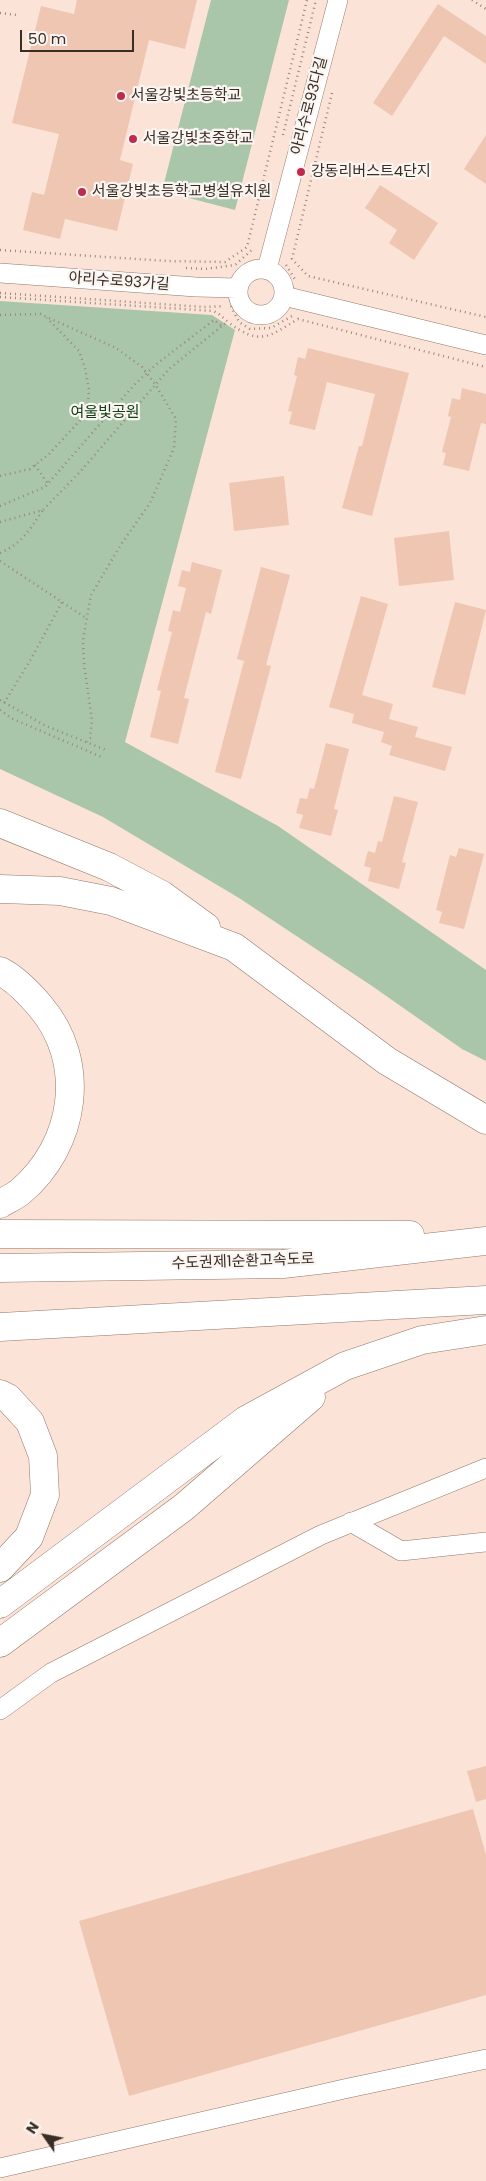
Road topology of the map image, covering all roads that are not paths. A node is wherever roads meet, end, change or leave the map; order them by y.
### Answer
1 (338, 0) edge
2 (267, 269) junction
3 (0, 273) edge
4 (238, 288) junction
5 (284, 296) junction
6 (486, 345) edge
7 (0, 823) edge
8 (0, 888) edge
9 (234, 946) junction
10 (0, 971) edge
11 (486, 1120) edge
12 (0, 1204) edge
13 (0, 1234) edge
14 (486, 1236) edge
15 (486, 1241) edge
16 (0, 1268) edge
17 (486, 1300) edge
18 (0, 1328) edge
19 (486, 1330) edge
20 (346, 1366) junction
21 (0, 1394) edge
22 (486, 1468) edge
23 (351, 1522) junction
24 (486, 1542) edge
25 (0, 1568) edge
26 (0, 1604) edge
27 (0, 1643) edge
28 (0, 1710) edge
29 (486, 2059) edge
30 (0, 2168) edge

1 - 2 street, 아리수로93다길
2 - 4 street
2 - 5 street
3 - 4 street, 아리수로93가길
4 - 5 street
5 - 6 street
7 - 9 highway
8 - 9 highway
9 - 11 highway
10 - 12 highway
13 - 14 highway, 수도권제1순환고속도로
15 - 16 highway, 수도권제1순환고속도로
17 - 18 highway
19 - 20 highway
20 - 26 highway
20 - 27 highway
21 - 25 highway
22 - 23 street
23 - 24 street
23 - 28 street
29 - 30 street

